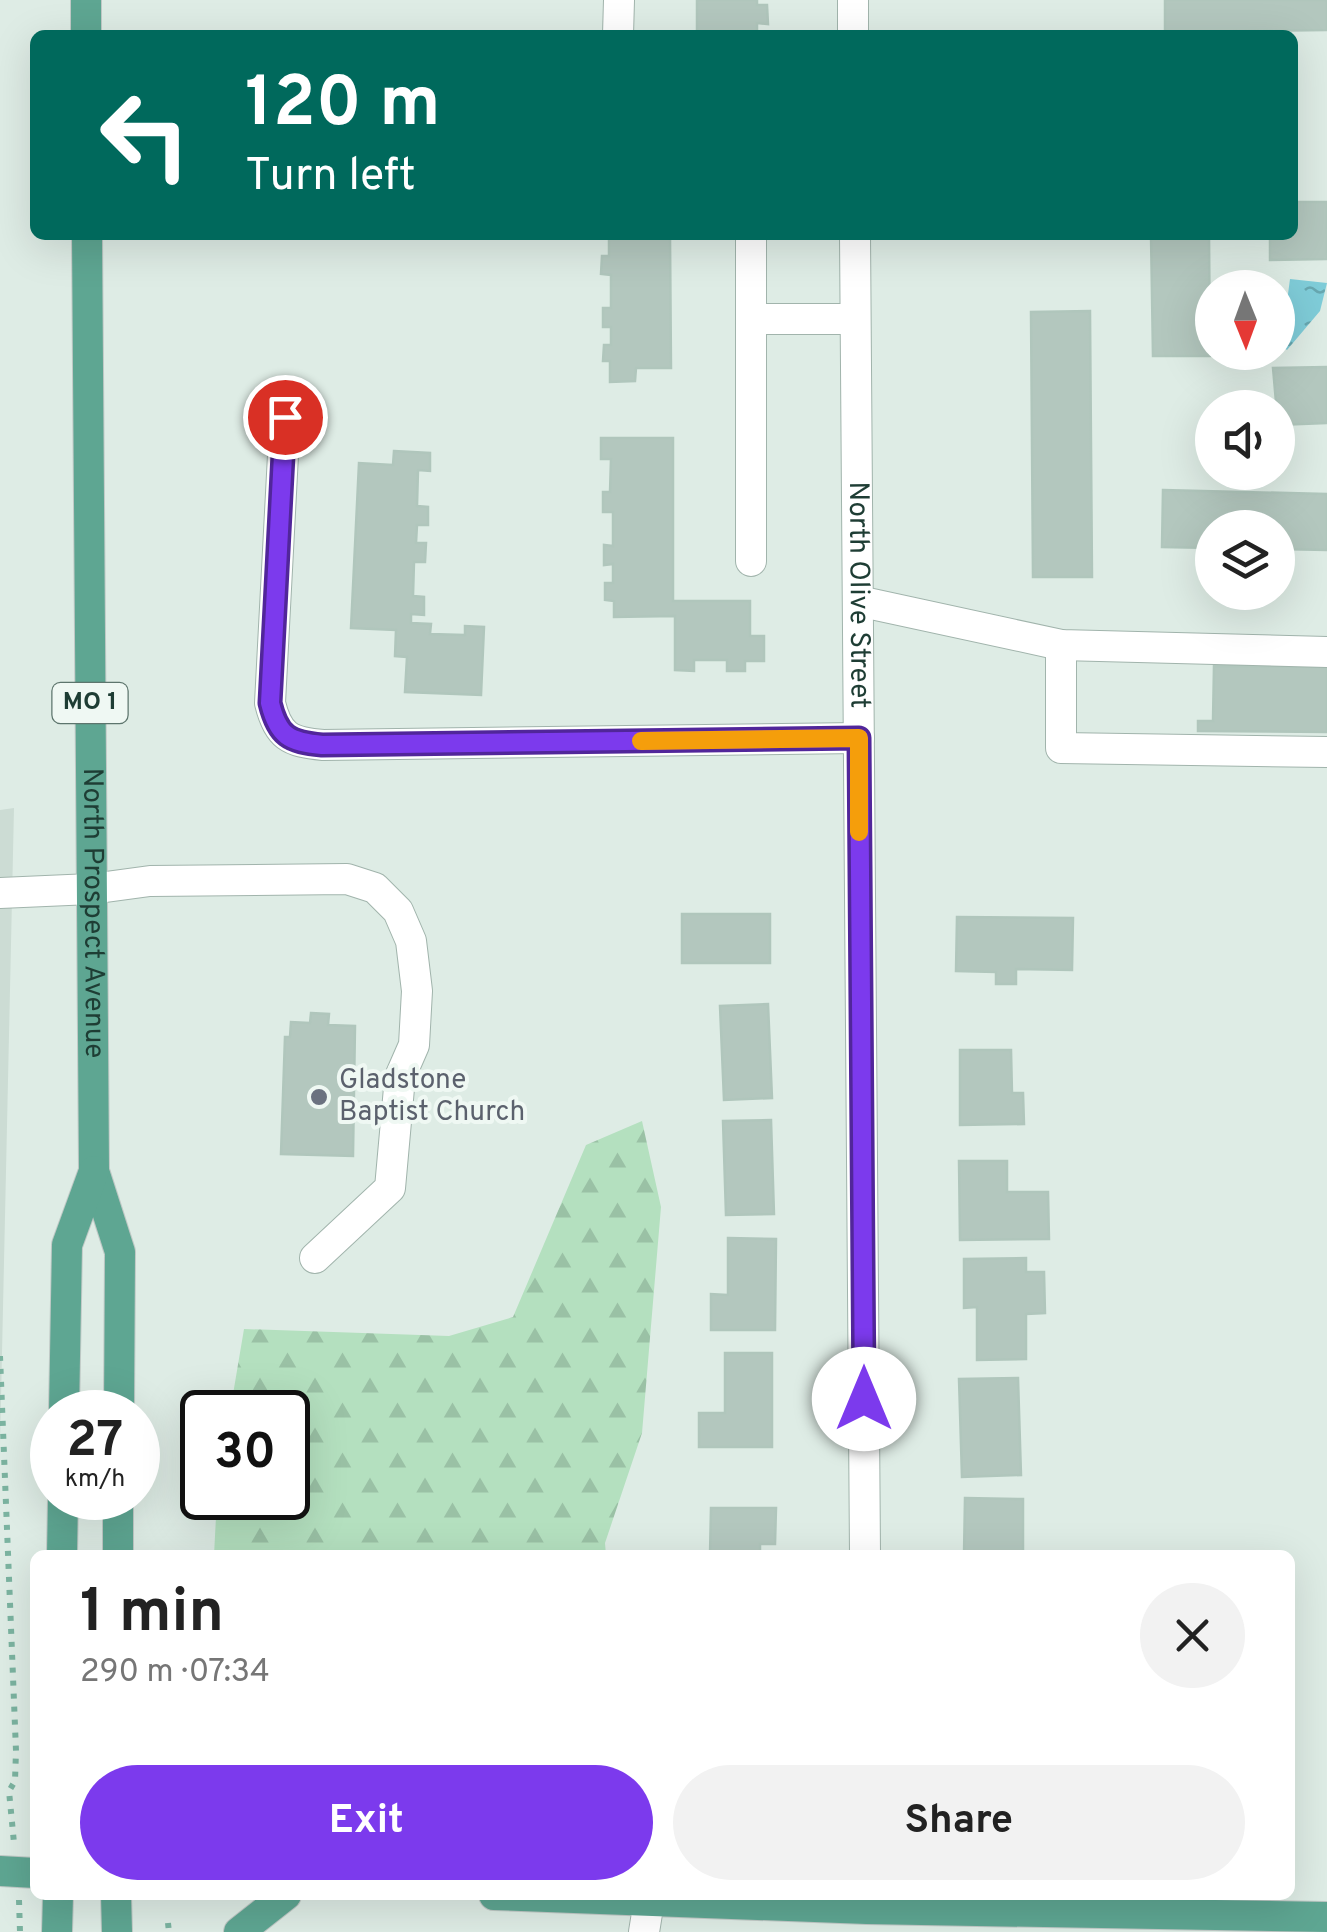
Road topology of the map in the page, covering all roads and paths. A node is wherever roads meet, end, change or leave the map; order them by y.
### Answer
1 (86, 0) edge
2 (618, 0) edge
3 (853, 0) edge
4 (86, 30) edge
5 (618, 30) edge
6 (854, 30) edge
7 (87, 240) edge
8 (751, 240) edge
9 (855, 240) edge
10 (856, 319) junction
11 (751, 320) junction
12 (285, 417) dead end
13 (751, 561) dead end
14 (858, 601) junction
15 (1061, 646) junction
16 (1327, 652) edge
17 (859, 738) junction
18 (1327, 752) edge
19 (91, 889) junction
20 (0, 893) edge
21 (94, 1171) junction
22 (315, 1258) dead end
23 (0, 1356) edge
24 (64, 1390) edge
25 (119, 1390) edge
26 (63, 1520) edge
27 (118, 1520) edge
28 (62, 1550) edge
29 (118, 1550) edge
30 (864, 1550) edge
31 (17, 1872) edge
32 (58, 1900) edge
33 (116, 1900) edge
34 (280, 1900) edge
35 (622, 1900) edge
36 (648, 1901) junction
37 (867, 1902) edge
38 (1327, 1917) edge
39 (57, 1932) edge
40 (117, 1932) edge
41 (239, 1932) edge
42 (644, 1932) edge

1 - 4 main road
2 - 5 street
3 - 6 street
7 - 19 main road, North Prospect Avenue / MO 1
8 - 11 street
9 - 10 street, North Olive Street
10 - 11 street
10 - 14 street, North Olive Street
11 - 13 street
12 - 17 street
14 - 15 street
14 - 17 street, North Olive Street
15 - 16 street
15 - 18 street
17 - 30 street, North Olive Street
19 - 20 street
19 - 21 main road, North Prospect Avenue / MO 1
19 - 22 street
21 - 24 main road, North Prospect Avenue / MO 1
21 - 25 main road, North Prospect Avenue / MO 1
23 - 31 path
26 - 28 main road
27 - 29 main road
32 - 39 main road
33 - 40 main road
34 - 41 main road
35 - 36 main road
36 - 37 main road
36 - 42 street
37 - 38 main road

